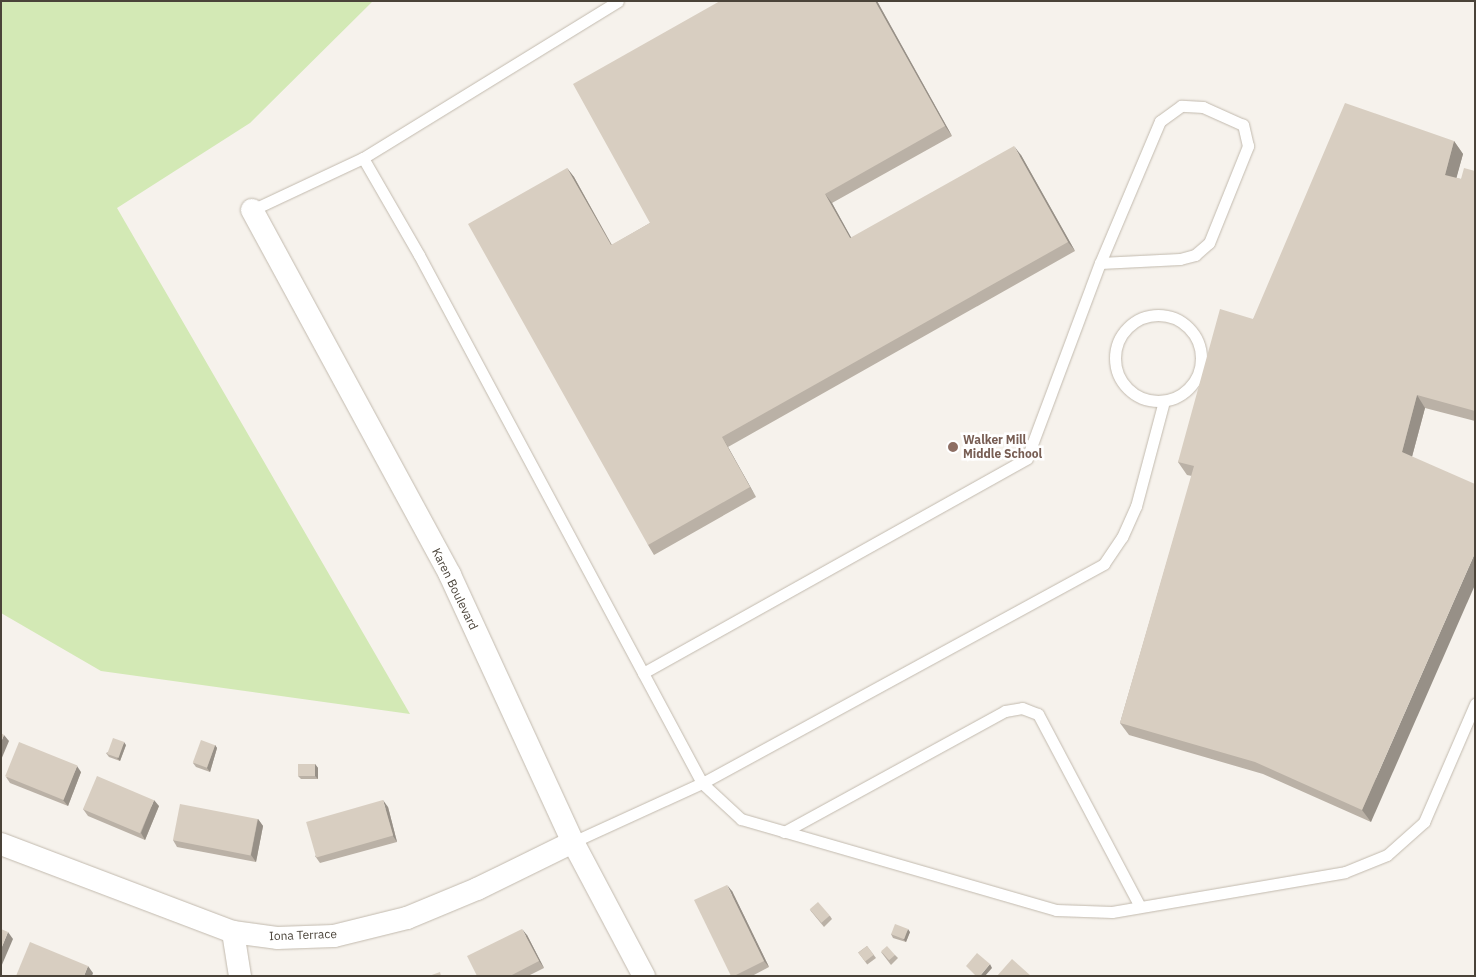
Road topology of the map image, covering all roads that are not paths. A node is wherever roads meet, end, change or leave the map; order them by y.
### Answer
1 (618, 1) edge
2 (363, 158) junction
3 (252, 210) joint
4 (1100, 263) junction
5 (1164, 401) junction
6 (643, 673) junction
7 (1475, 704) edge
8 (702, 783) junction
9 (784, 832) junction
10 (573, 842) junction
11 (1, 844) edge
12 (1140, 907) junction
13 (233, 932) junction
14 (240, 976) edge
15 (644, 976) edge

1 - 2 lane
2 - 3 lane
2 - 6 lane
3 - 10 street, Karen Boulevard
4 - 4 lane
4 - 6 lane
5 - 5 lane
5 - 8 lane
6 - 8 lane
7 - 12 lane
8 - 9 lane
8 - 10 lane
9 - 12 lane
9 - 12 lane
10 - 13 street, Iona Terrace
10 - 15 street, Karen Boulevard
11 - 13 street, Iona Terrace
13 - 14 street

